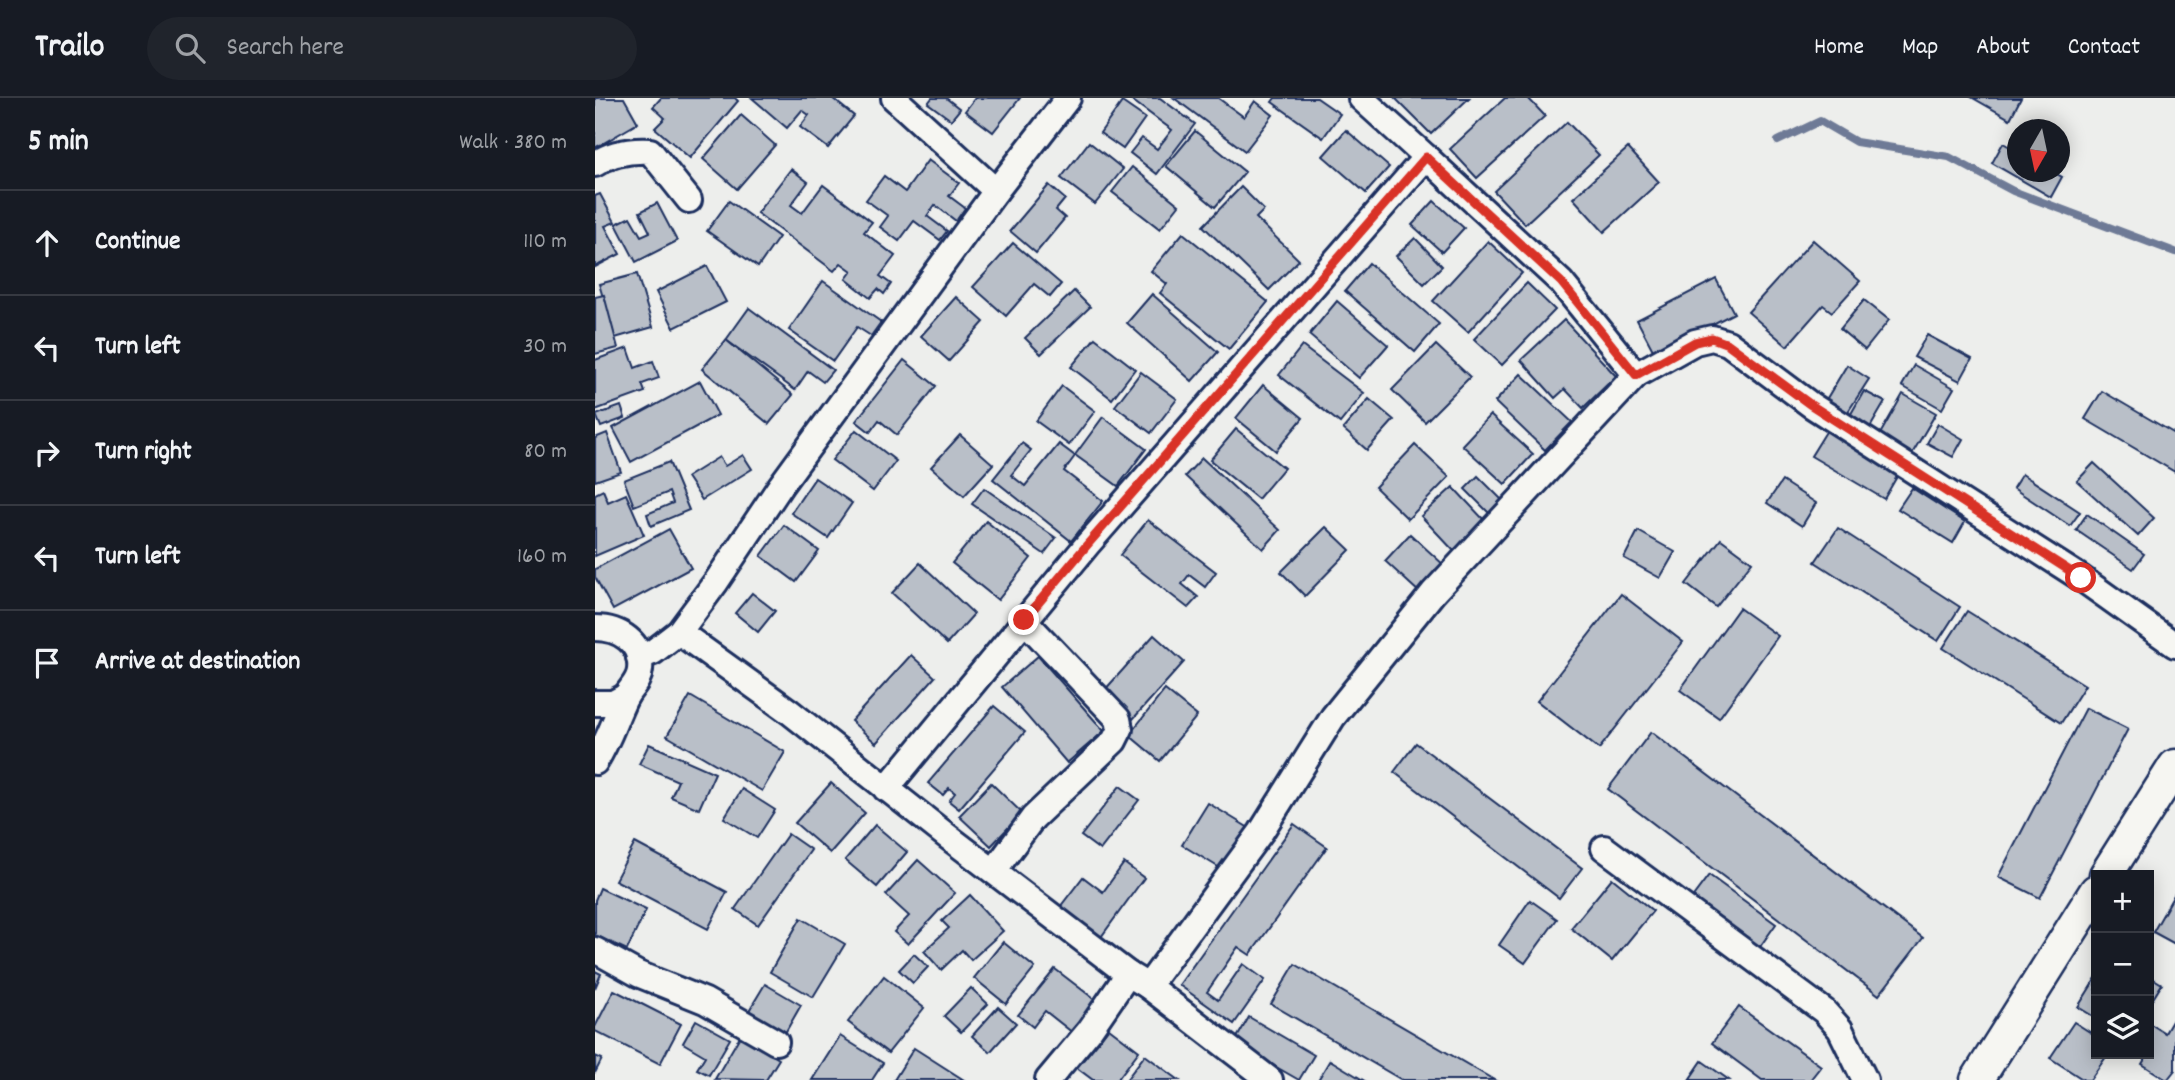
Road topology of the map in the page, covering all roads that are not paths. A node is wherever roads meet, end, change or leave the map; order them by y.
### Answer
1 (894, 98) edge
2 (1068, 98) edge
3 (1361, 98) edge
4 (1426, 157) junction
5 (595, 164) edge
6 (996, 191) junction
7 (689, 200) dead end
8 (1636, 375) junction
9 (1024, 620) junction
10 (599, 622) edge
11 (679, 632) junction
12 (2175, 645) edge
13 (639, 657) junction
14 (626, 696) junction
15 (595, 703) edge
16 (595, 762) edge
17 (2175, 766) edge
18 (886, 789) junction
19 (1604, 848) dead end
20 (2109, 870) edge
21 (994, 871) junction
22 (2091, 899) edge
23 (595, 950) edge
24 (1138, 980) junction
25 (776, 1042) dead end
26 (1048, 1080) edge
27 (1270, 1080) edge
28 (1865, 1080) edge
29 (1977, 1080) edge

1 - 6 street
2 - 6 street
3 - 4 street
4 - 8 street
4 - 9 street
5 - 7 street
6 - 11 street
8 - 12 street
8 - 24 street
9 - 18 street
9 - 21 street
10 - 13 street
11 - 13 street
11 - 18 street
13 - 14 street
14 - 15 street
14 - 16 street
17 - 20 main road
18 - 21 street
19 - 28 street
21 - 24 street
22 - 29 main road
23 - 25 street
24 - 26 street
24 - 27 street

